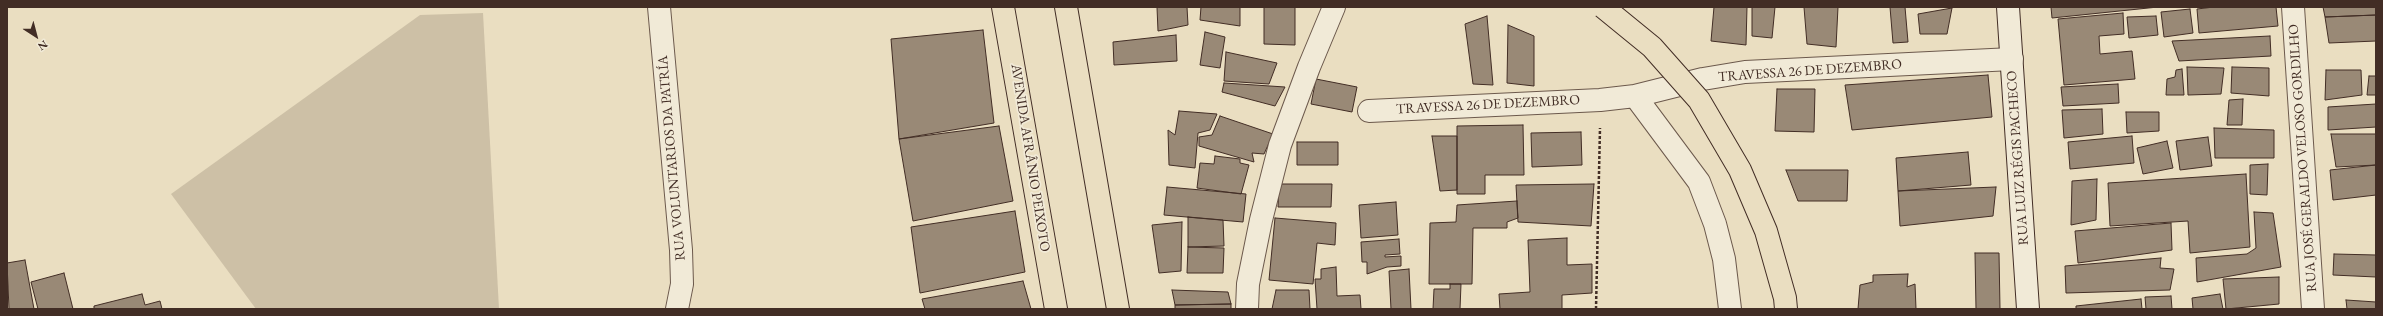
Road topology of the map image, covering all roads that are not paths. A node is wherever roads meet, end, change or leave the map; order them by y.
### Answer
1 (659, 7) edge
2 (1003, 7) edge
3 (1066, 7) edge
4 (1334, 7) edge
5 (1603, 7) edge
6 (2008, 7) edge
7 (2293, 7) edge
8 (2012, 59) junction
9 (1635, 96) junction
10 (1369, 111) dead end
11 (677, 309) edge
12 (1056, 309) edge
13 (1118, 309) edge
14 (1247, 309) edge
15 (1730, 309) edge
16 (1786, 309) edge
17 (2028, 309) edge
18 (2313, 309) edge

1 - 11 street, RUA VOLUNTARIOS DA PATRÍA
2 - 12 main road, AVENIDA AFRÂNIO PEIXOTO
3 - 13 main road
4 - 14 street
5 - 16 main road, bridge
6 - 8 street, RUA LUIZ RÉGIS PACHECO
7 - 18 street, RUA JOSÉ GERALDO VELOSO GORDILHO
8 - 9 street, TRAVESSA 26 DE DEZEMBRO
8 - 17 street, RUA LUIZ RÉGIS PACHECO
9 - 10 street, TRAVESSA 26 DE DEZEMBRO
9 - 15 street

